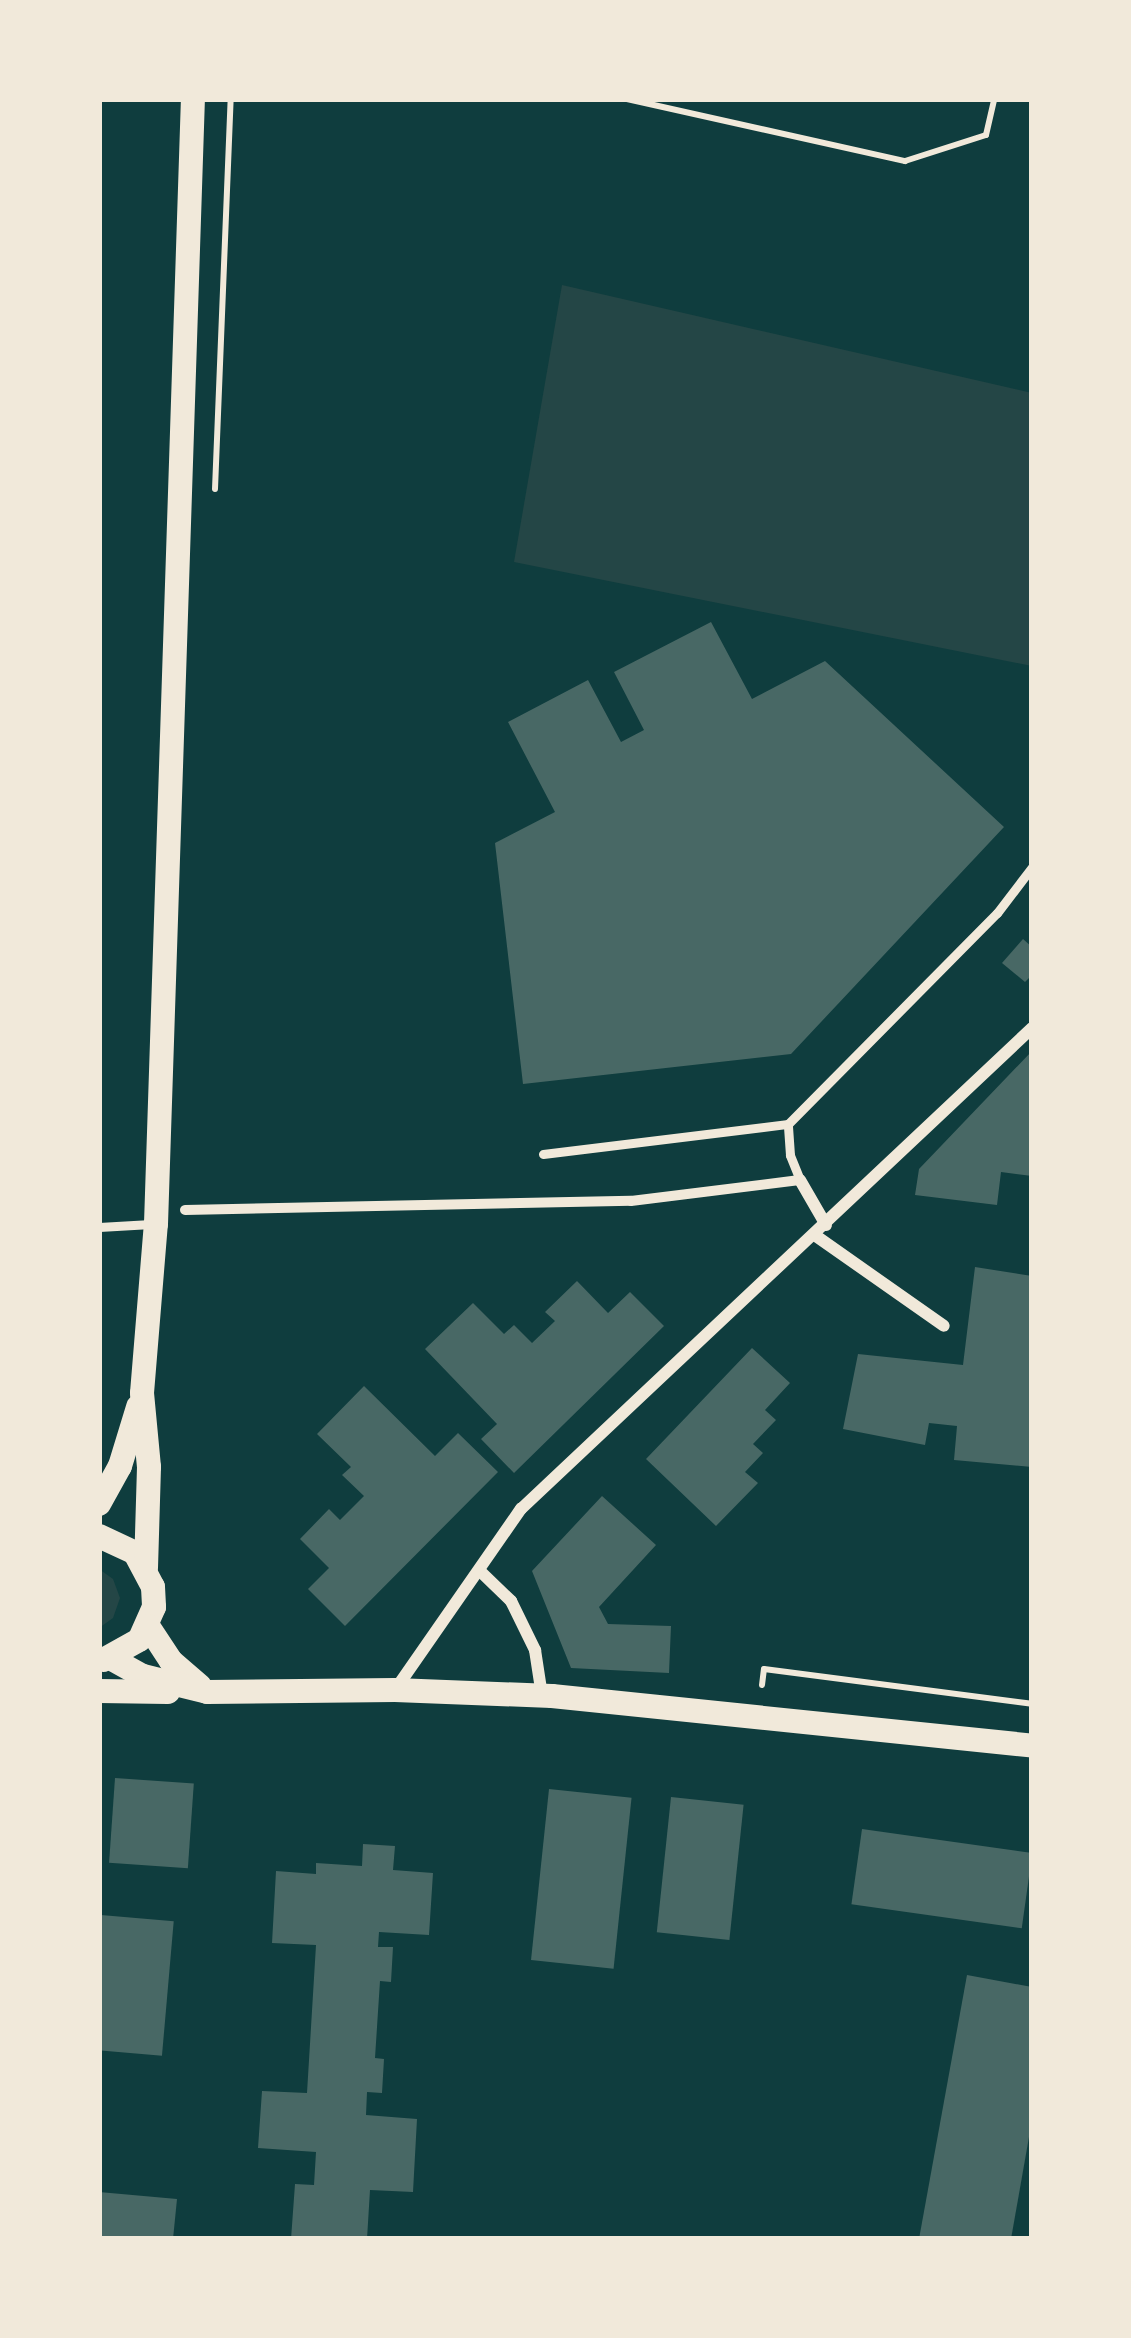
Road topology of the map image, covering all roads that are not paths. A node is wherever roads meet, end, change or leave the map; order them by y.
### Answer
1 (193, 99) edge
2 (1032, 867) edge
3 (1032, 1028) edge
4 (788, 1124) junction
5 (543, 1154) dead end
6 (800, 1180) junction
7 (184, 1210) dead end
8 (157, 1224) junction
9 (99, 1227) edge
10 (821, 1231) junction
11 (944, 1326) dead end
12 (142, 1393) junction
13 (99, 1504) edge
14 (99, 1536) edge
15 (146, 1568) junction
16 (481, 1572) junction
17 (148, 1625) junction
18 (106, 1660) edge
19 (395, 1690) junction
20 (99, 1691) edge
21 (207, 1692) junction
22 (542, 1696) junction
23 (1032, 1746) edge

1 - 8 main road
2 - 4 lane
3 - 10 street
4 - 5 lane
4 - 6 lane
6 - 7 street
6 - 10 street
8 - 9 lane
8 - 12 main road
10 - 11 street
10 - 16 street
12 - 13 main road
12 - 15 main road
14 - 15 main road
15 - 17 main road
16 - 19 street
16 - 22 street
17 - 18 main road
17 - 21 main road
18 - 21 main road
19 - 21 main road
19 - 22 main road
20 - 21 main road
22 - 23 main road

